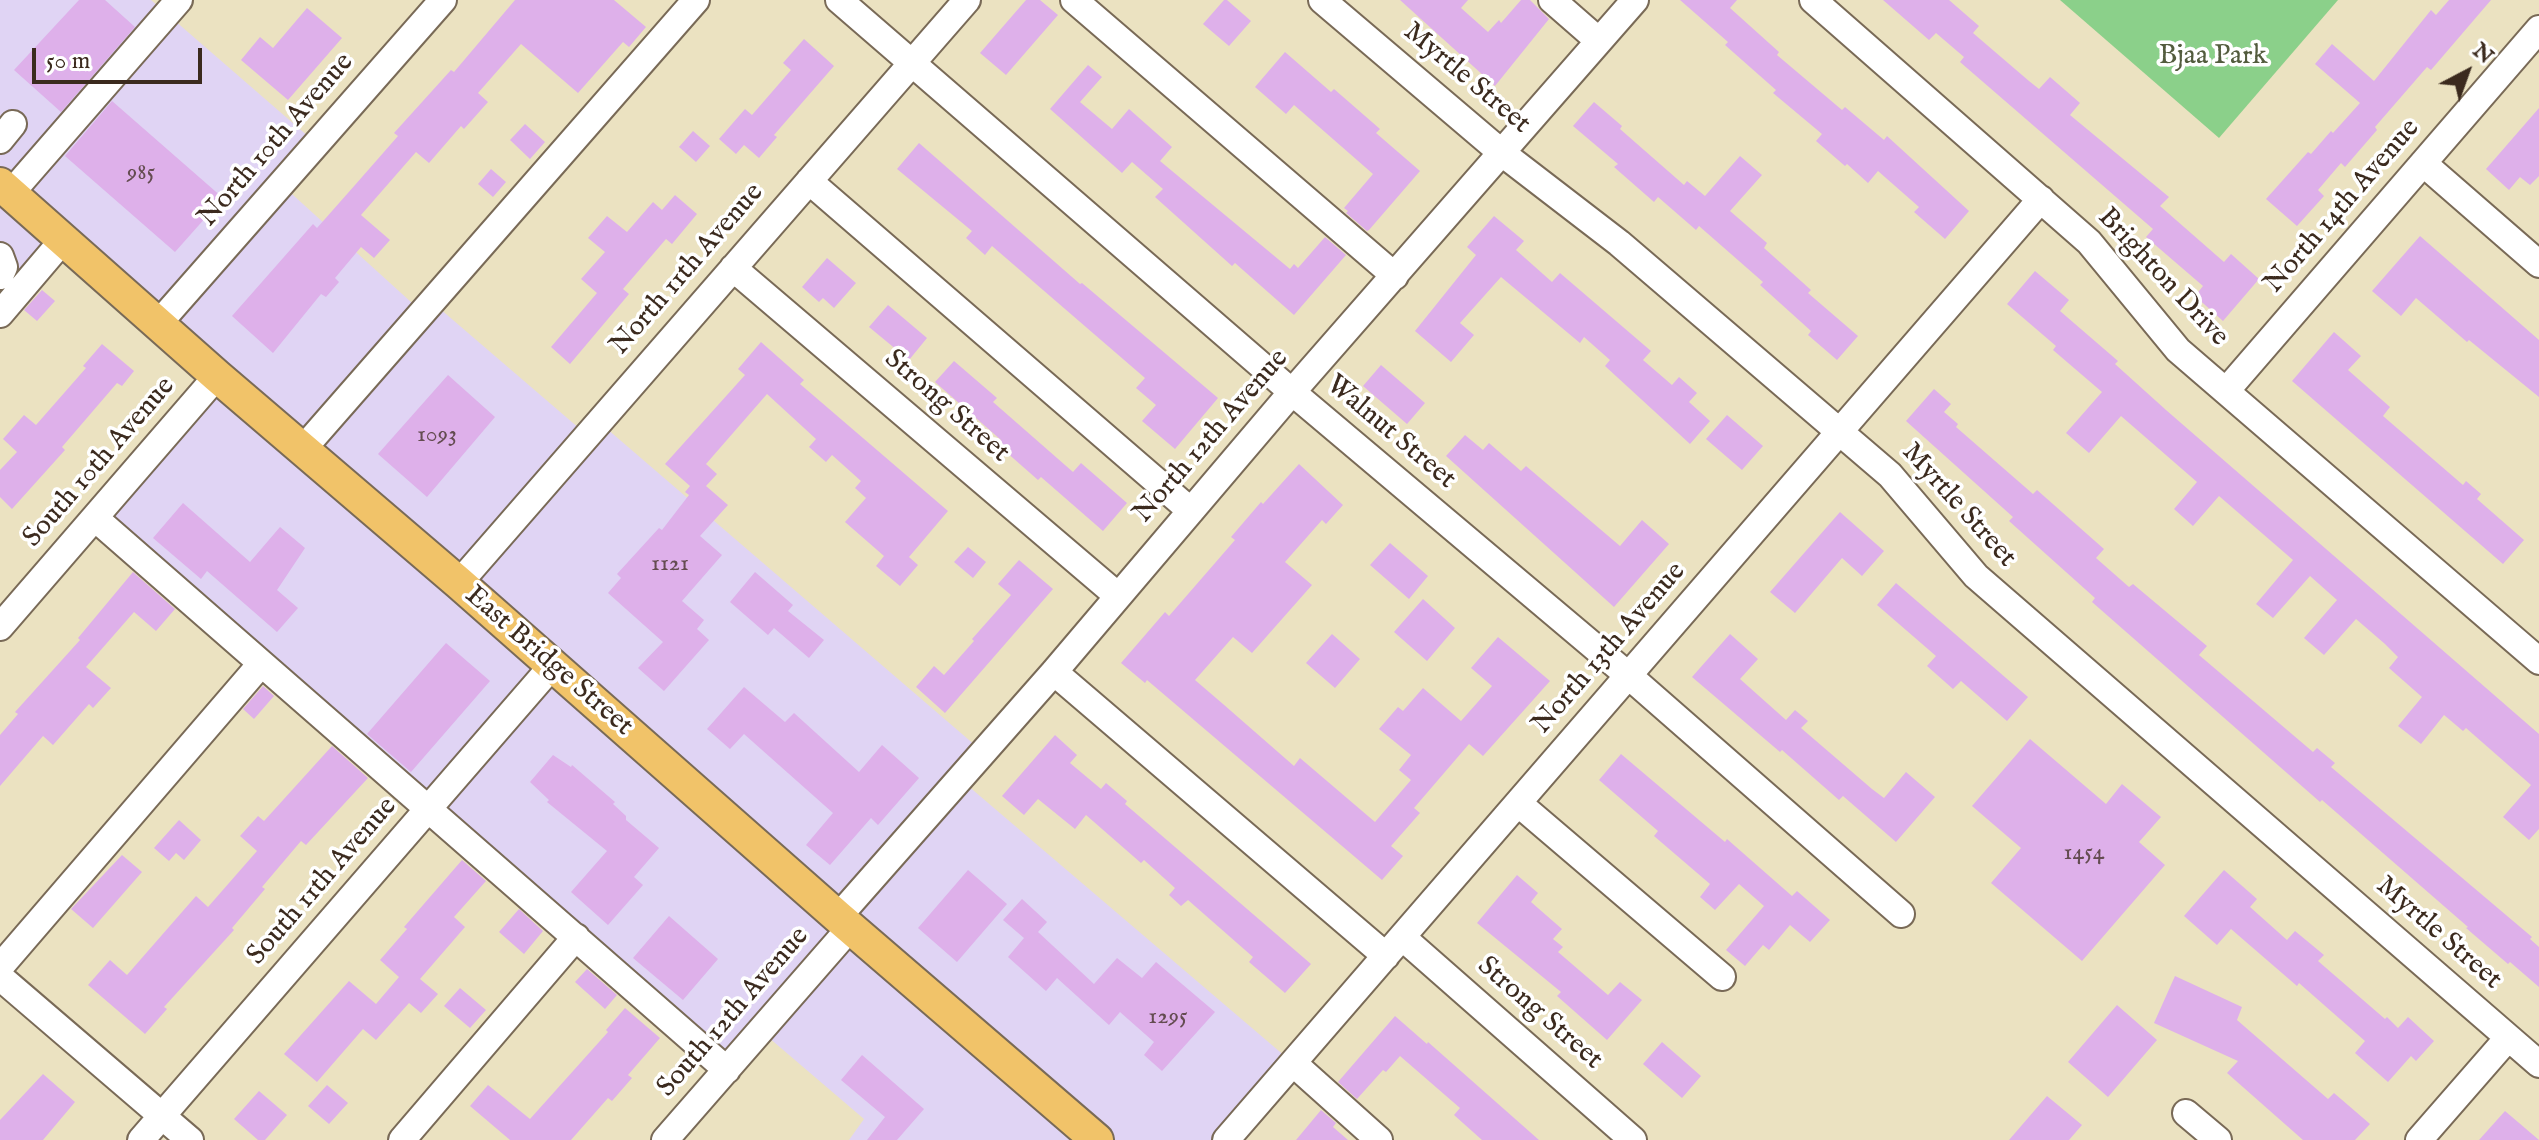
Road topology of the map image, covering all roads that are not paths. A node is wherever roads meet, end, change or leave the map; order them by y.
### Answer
1 (179, 0) edge
2 (443, 0) edge
3 (696, 0) edge
4 (839, 0) edge
5 (967, 0) edge
6 (1074, 0) edge
7 (1322, 0) edge
8 (1552, 0) edge
9 (1635, 0) edge
10 (1813, 0) edge
11 (2539, 29) edge
12 (1599, 41) junction
13 (911, 63) junction
14 (1502, 153) junction
15 (2423, 163) junction
16 (809, 181) junction
17 (5, 188) edge
18 (2041, 199) junction
19 (63, 240) junction
20 (0, 256) edge
21 (2539, 264) edge
22 (733, 268) junction
23 (1395, 276) junction
24 (6, 287) edge
25 (0, 314) edge
26 (158, 324) junction
27 (217, 376) junction
28 (2226, 391) junction
29 (1292, 392) junction
30 (1841, 432) junction
31 (302, 450) junction
32 (1191, 511) junction
33 (95, 518) junction
34 (459, 583) junction
35 (1118, 596) junction
36 (0, 627) edge
37 (2539, 661) edge
38 (260, 665) junction
39 (552, 666) junction
40 (1054, 672) junction
41 (1629, 676) junction
42 (1518, 803) junction
43 (429, 808) junction
44 (1901, 914) dead end
45 (844, 922) junction
46 (576, 937) junction
47 (1394, 946) junction
48 (0, 967) edge
49 (0, 977) edge
50 (1722, 977) dead end
51 (2508, 1038) junction
52 (1293, 1063) junction
53 (2539, 1064) edge
54 (727, 1070) junction
55 (2186, 1113) dead end
56 (162, 1116) junction
57 (141, 1140) edge
58 (190, 1140) edge
59 (402, 1140) edge
60 (665, 1140) edge
61 (1097, 1140) edge
62 (1226, 1140) edge
63 (1379, 1140) edge
64 (1633, 1140) edge
65 (2218, 1140) edge
66 (2419, 1140) edge

1 - 17 street
2 - 26 street, North 10th Avenue
3 - 31 street
4 - 13 street, Walnut Street
5 - 13 street, North 11th Avenue
6 - 23 street
7 - 14 street, Myrtle Street
8 - 12 street
9 - 12 street, North 12th Avenue
10 - 18 street, Brighton Drive
11 - 15 street, North 14th Avenue
12 - 14 street, North 12th Avenue
13 - 16 street, North 11th Avenue
13 - 29 street, Walnut Street
14 - 23 street, North 12th Avenue
14 - 30 street, Myrtle Street
15 - 21 street
15 - 28 street, North 14th Avenue
16 - 22 street, North 11th Avenue
16 - 32 street
17 - 19 main road, East Bridge Street
18 - 28 street, Brighton Drive
18 - 30 street, North 13th Avenue
19 - 24 street
19 - 26 main road, East Bridge Street
20 - 24 street
22 - 34 street, North 11th Avenue
22 - 35 street, Strong Street
23 - 29 street, North 12th Avenue
24 - 25 street
26 - 27 main road, East Bridge Street
27 - 31 main road, East Bridge Street
27 - 33 street, South 10th Avenue
28 - 37 street, Brighton Drive
29 - 32 street, North 12th Avenue
29 - 41 street, Walnut Street
30 - 41 street, North 13th Avenue
30 - 51 street, Myrtle Street
31 - 34 main road, East Bridge Street
32 - 35 street, North 12th Avenue
33 - 36 street, South 10th Avenue
33 - 38 street
34 - 39 main road, East Bridge Street
35 - 40 street, North 12th Avenue
38 - 43 street
38 - 48 street
39 - 43 street, South 11th Avenue
39 - 45 main road, East Bridge Street
40 - 45 street, North 12th Avenue
40 - 47 street, Strong Street
41 - 42 street, North 13th Avenue
41 - 44 street, Walnut Street
42 - 47 street, North 13th Avenue
42 - 50 street
43 - 46 street
43 - 56 street, South 11th Avenue
45 - 54 street, South 12th Avenue
45 - 61 main road, East Bridge Street
46 - 54 street
46 - 59 street
47 - 52 street, North 13th Avenue
47 - 64 street, Strong Street
49 - 56 street
51 - 53 street, Myrtle Street
51 - 66 street
52 - 62 street, North 13th Avenue
52 - 63 street
54 - 60 street, South 12th Avenue
55 - 65 street
56 - 57 street, South 11th Avenue
56 - 58 street

